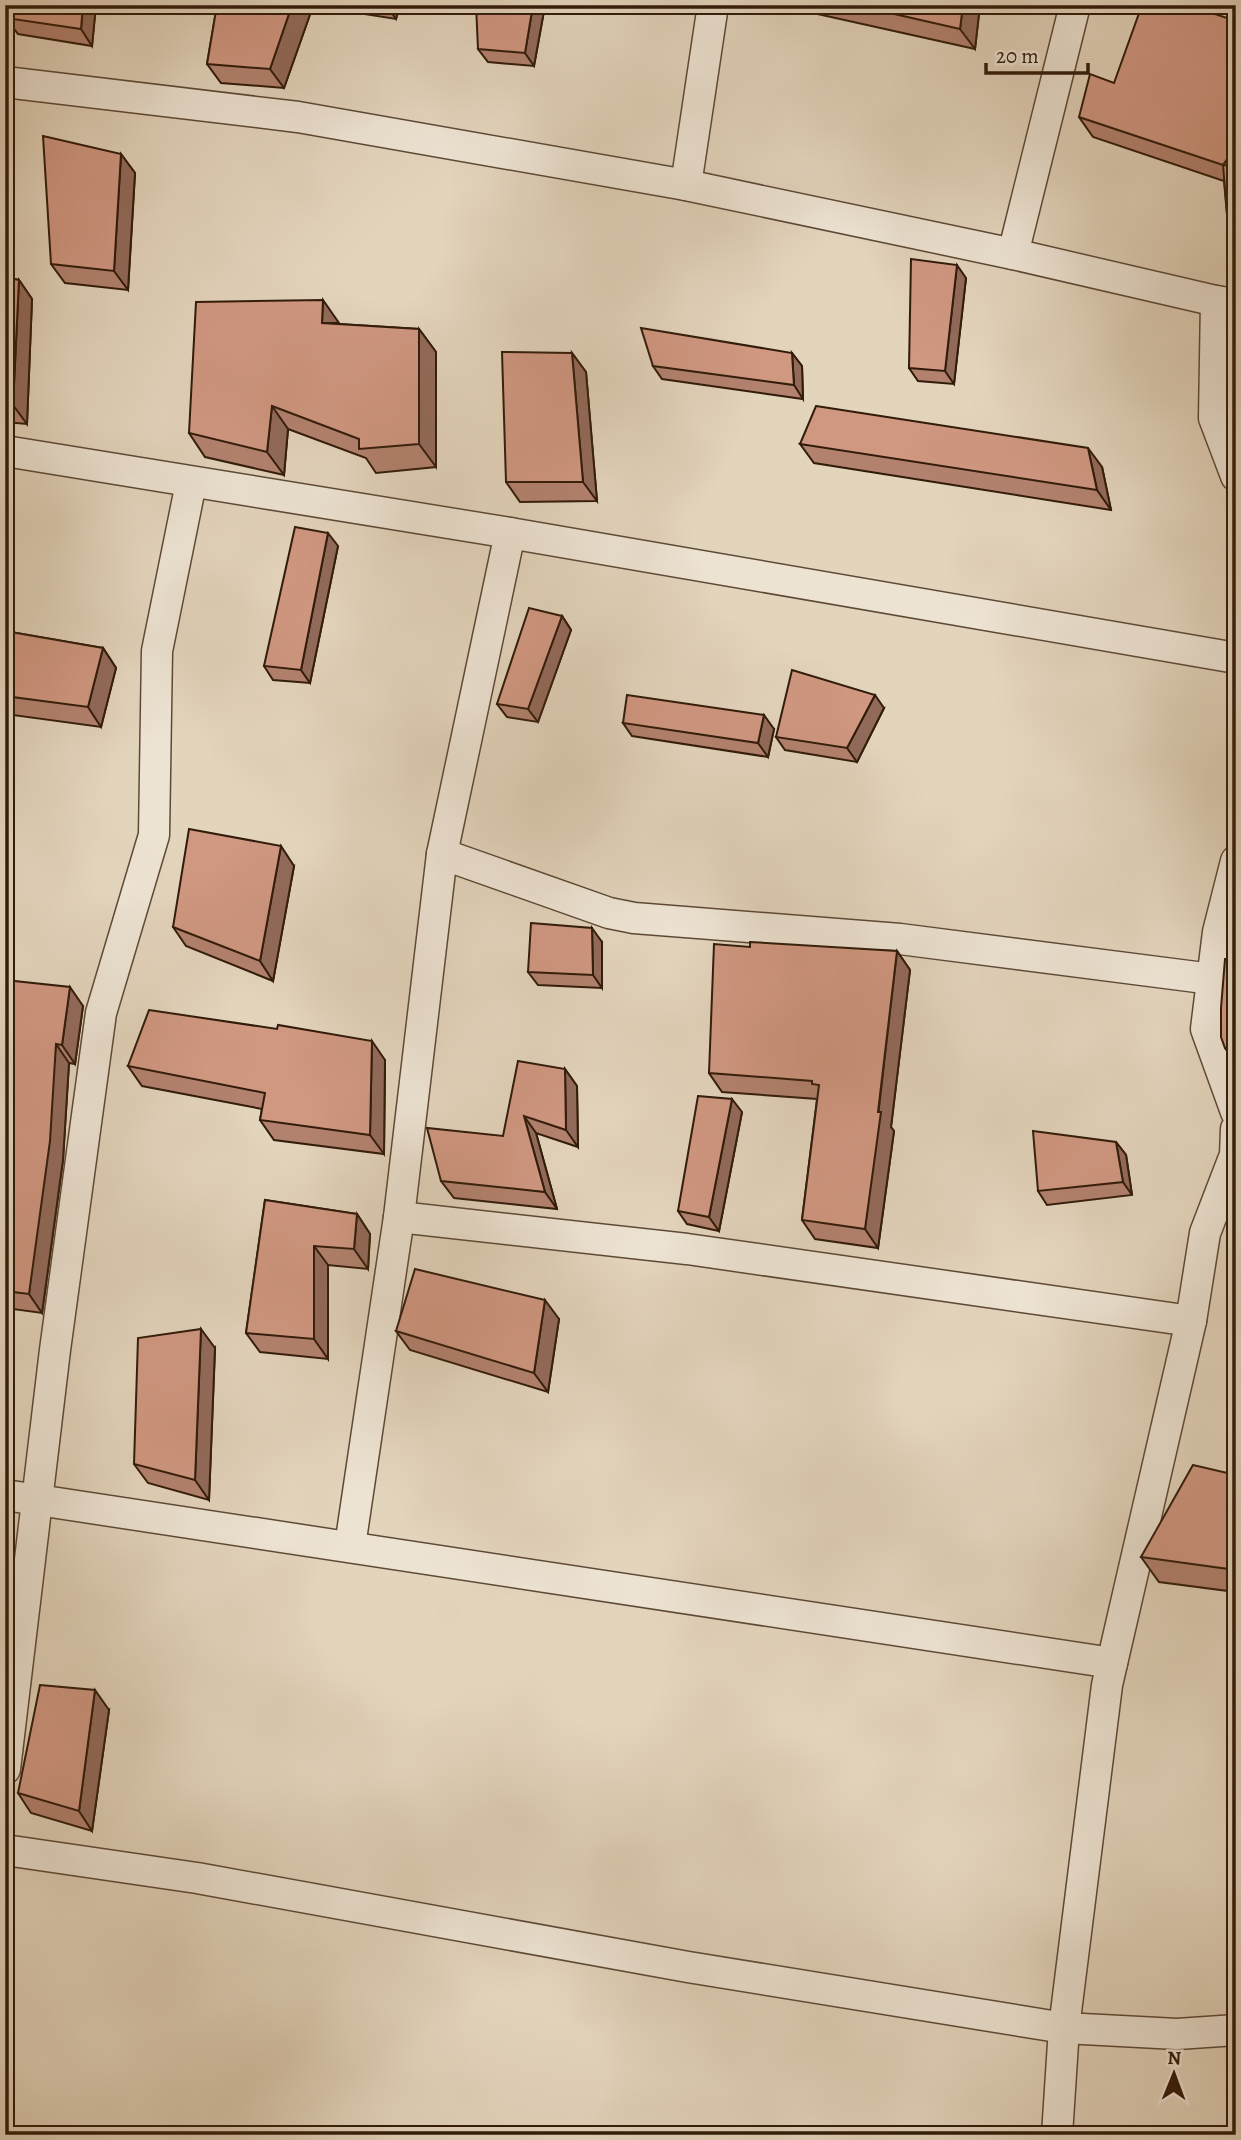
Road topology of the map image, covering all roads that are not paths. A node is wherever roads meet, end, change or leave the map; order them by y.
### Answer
1 (713, 5) edge
2 (1075, 5) edge
3 (5, 82) edge
4 (686, 185) junction
5 (1013, 254) junction
6 (1226, 303) edge
7 (5, 452) edge
8 (1236, 476) edge
9 (191, 483) junction
10 (510, 533) junction
11 (1236, 658) edge
12 (442, 854) junction
13 (1236, 861) edge
14 (1212, 979) junction
15 (1236, 1112) edge
16 (1236, 1129) edge
17 (399, 1217) junction
18 (1191, 1321) junction
19 (5, 1495) edge
20 (37, 1500) junction
21 (350, 1546) junction
22 (1112, 1663) junction
23 (5, 1769) edge
24 (5, 1850) edge
25 (1063, 2028) junction
26 (1236, 2030) edge
27 (1057, 2135) edge

1 - 4 street
2 - 5 street
3 - 4 street
4 - 5 street
5 - 6 street
6 - 8 street
7 - 9 street
9 - 10 street
9 - 20 street
10 - 11 street
10 - 12 street
12 - 14 street
12 - 17 street
13 - 14 street
14 - 15 street
16 - 18 street
17 - 18 street
17 - 21 street
18 - 22 street
19 - 20 street
20 - 21 street
20 - 23 street
21 - 22 street
22 - 25 street
24 - 25 street
25 - 26 street
25 - 27 street

